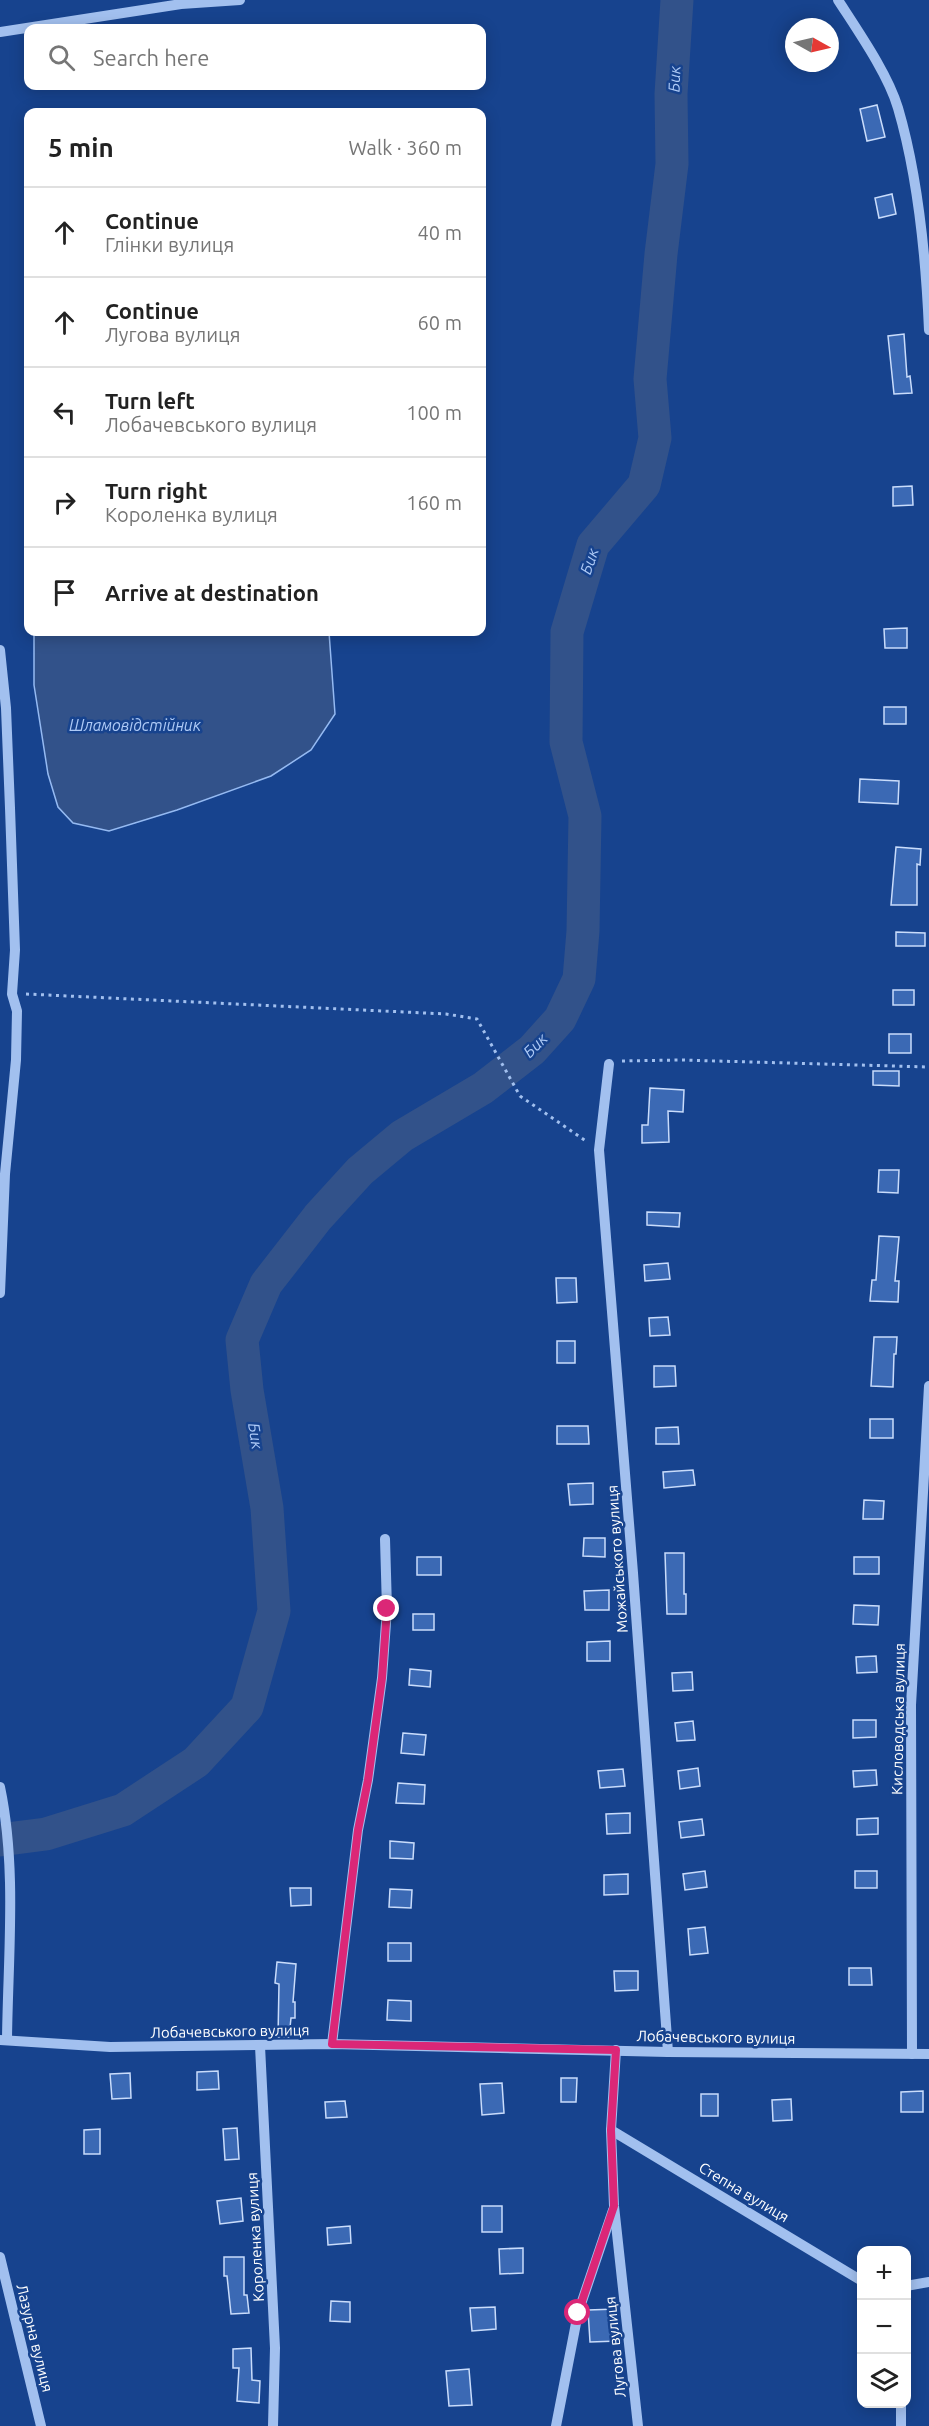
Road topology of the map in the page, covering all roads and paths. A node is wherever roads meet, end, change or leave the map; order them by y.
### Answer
1 (240, 0) edge
2 (838, 0) edge
3 (52, 24) edge
4 (24, 28) edge
5 (0, 32) edge
6 (929, 330) edge
7 (0, 650) edge
8 (12, 994) junction
9 (609, 1064) joint
10 (929, 1067) edge
11 (600, 1150) junction
12 (0, 1293) edge
13 (929, 1386) edge
14 (386, 1539) dead end
15 (0, 1787) edge
16 (4, 2039) edge
17 (332, 2044) junction
18 (260, 2046) junction
19 (616, 2050) junction
20 (668, 2052) junction
21 (912, 2054) junction
22 (929, 2054) edge
23 (611, 2130) junction
24 (614, 2206) junction
25 (0, 2257) edge
26 (857, 2279) edge
27 (929, 2282) edge
28 (911, 2285) edge
29 (901, 2408) edge
30 (41, 2426) edge
31 (273, 2426) edge
32 (556, 2426) edge
33 (638, 2426) edge
34 (901, 2426) edge

1 - 3 street
2 - 6 street
4 - 5 street
7 - 8 street
8 - 11 path
8 - 12 street
9 - 10 path
9 - 11 street, Можайського вулиця
11 - 20 street, Можайського вулиця
13 - 21 street, Кисловодська вулиця
14 - 17 street
15 - 16 street
16 - 18 street, Лобачевського вулиця
17 - 18 street, Лобачевського вулиця
17 - 19 street, Лобачевського вулиця
18 - 31 street, Короленка вулиця
19 - 20 street, Лобачевського вулиця
19 - 23 street, Лугова вулиця
20 - 21 street, Лобачевського вулиця
21 - 22 street, Лобачевського вулиця
23 - 24 street, Лугова вулиця
23 - 26 street, Степна вулиця
24 - 32 street
24 - 33 street, Лугова вулиця
25 - 30 street, Лазурна вулиця
27 - 28 street
29 - 34 street

